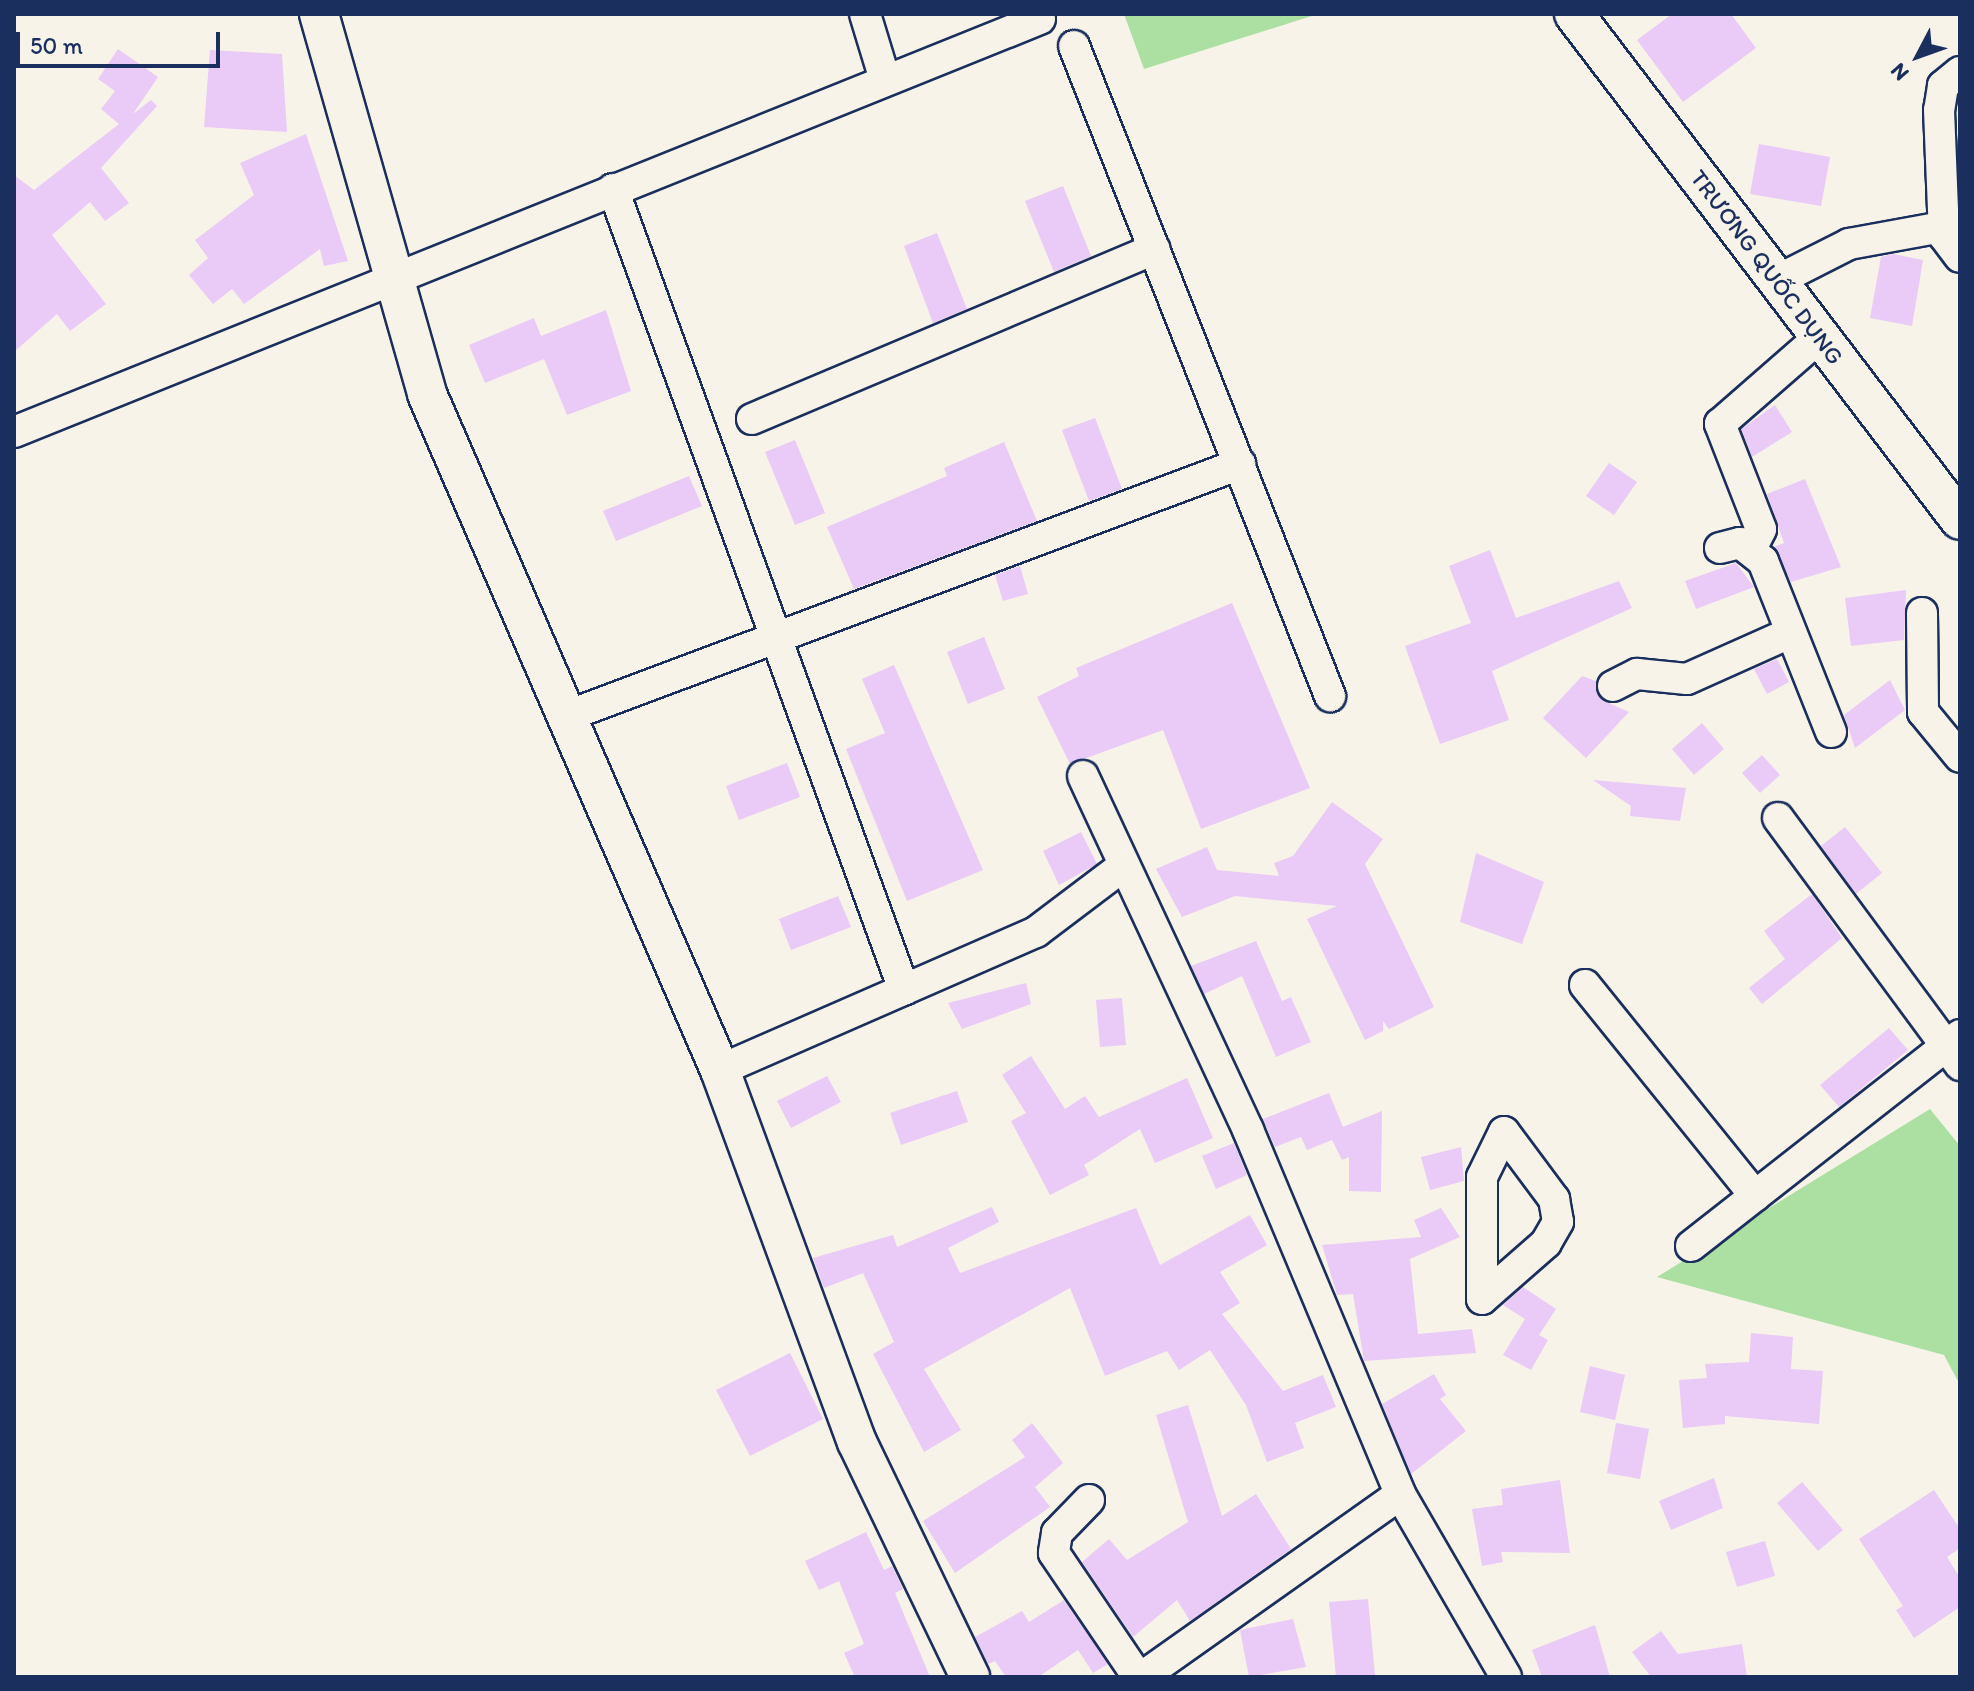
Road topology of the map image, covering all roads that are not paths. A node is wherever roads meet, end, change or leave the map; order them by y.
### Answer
1 (319, 14) edge
2 (865, 14) edge
3 (1574, 14) edge
4 (1040, 19) dead end
5 (1074, 46) dead end
6 (1960, 72) edge
7 (885, 80) junction
8 (613, 189) junction
9 (1943, 227) junction
10 (1155, 249) junction
11 (1960, 257) edge
12 (1778, 280) junction
13 (395, 281) junction
14 (1821, 336) junction
15 (752, 419) dead end
16 (14, 432) edge
17 (1240, 464) junction
18 (1960, 520) edge
19 (1720, 548) dead end
20 (1751, 549) junction
21 (1922, 613) dead end
22 (1790, 633) junction
23 (777, 641) junction
24 (1613, 686) dead end
25 (1330, 696) dead end
26 (567, 716) junction
27 (1831, 732) dead end
28 (1960, 757) edge
29 (1083, 776) dead end
30 (1778, 818) dead end
31 (1122, 867) junction
32 (1585, 985) dead end
33 (904, 990) junction
34 (1955, 1049) edge
35 (720, 1070) junction
36 (1504, 1132) joint
37 (1755, 1196) junction
38 (1691, 1246) dead end
39 (1400, 1494) junction
40 (1089, 1500) dead end
41 (970, 1677) edge
42 (1140, 1677) edge
43 (1506, 1677) edge

1 - 13 street
2 - 7 street
3 - 12 street, TRƯƠNG QUỐC DỤNG
4 - 7 street
5 - 10 street
6 - 9 street
7 - 8 street
8 - 13 street
8 - 23 street
9 - 11 street
9 - 12 street
10 - 15 street
10 - 17 street
12 - 14 street, TRƯƠNG QUỐC DỤNG
13 - 16 street
13 - 26 street
14 - 18 street, TRƯƠNG QUỐC DỤNG
14 - 20 street
17 - 23 street
17 - 25 street
19 - 20 street
20 - 22 street
21 - 28 street
22 - 24 street
22 - 27 street
23 - 26 street
23 - 33 street
26 - 35 street
29 - 31 street
30 - 34 street
31 - 33 street
31 - 39 street
32 - 37 street
33 - 35 street
34 - 37 street
35 - 41 street
36 - 36 street
37 - 38 street
39 - 42 street
39 - 43 street
40 - 42 street

